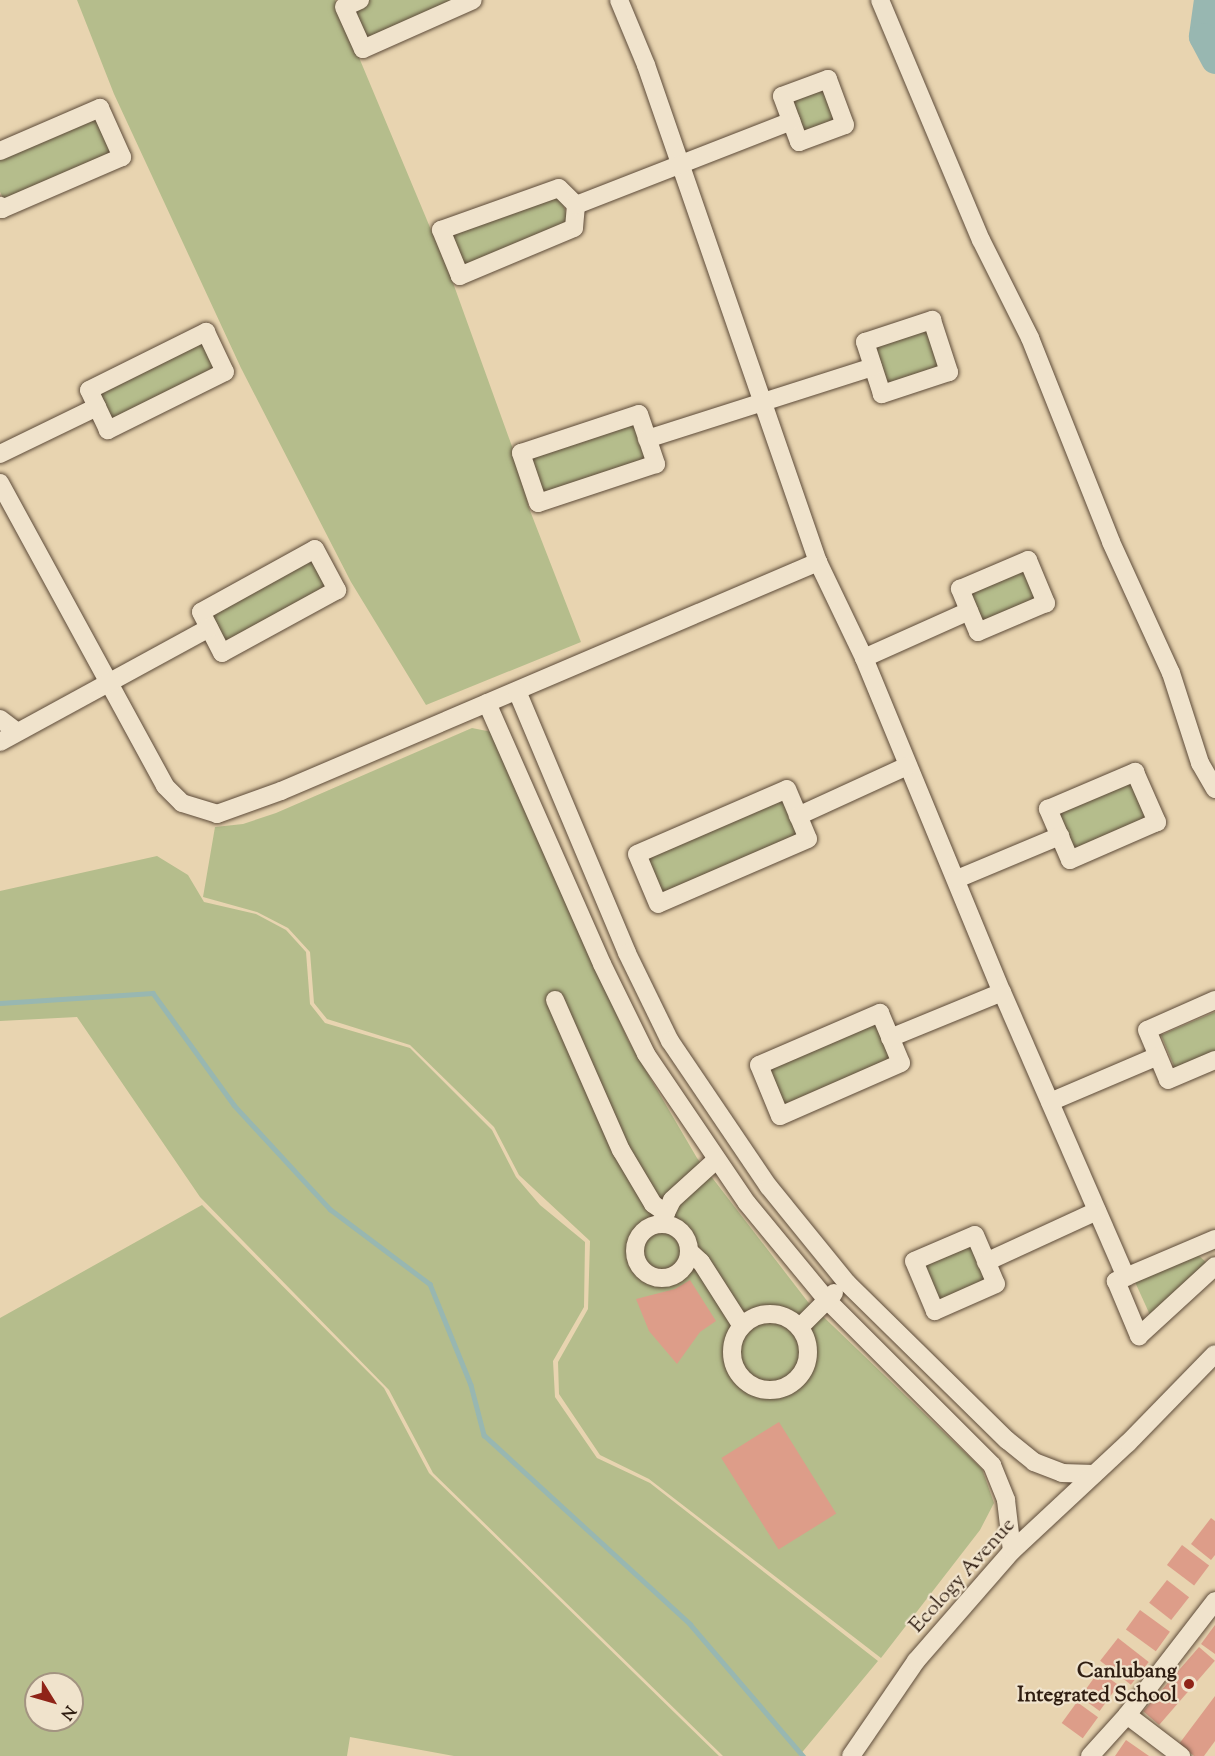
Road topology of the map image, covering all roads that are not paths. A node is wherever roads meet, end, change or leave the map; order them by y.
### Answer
1 (360, 0) edge
2 (473, 0) edge
3 (619, 0) edge
4 (880, 0) edge
5 (791, 120) dead end
6 (0, 151) edge
7 (679, 163) junction
8 (576, 205) junction
9 (0, 206) edge
10 (873, 367) junction
11 (763, 402) junction
12 (97, 407) junction
13 (647, 439) junction
14 (0, 454) edge
15 (0, 483) edge
16 (818, 562) junction
17 (969, 610) junction
18 (209, 628) junction
19 (864, 658) junction
20 (109, 686) junction
21 (517, 691) junction
22 (487, 703) junction
23 (0, 719) edge
24 (17, 732) junction
25 (0, 742) edge
26 (907, 766) junction
27 (1215, 789) edge
28 (798, 816) junction
29 (1060, 836) junction
30 (957, 879) junction
31 (1002, 992) junction
32 (555, 1000) dead end
33 (1215, 1000) edge
34 (890, 1038) junction
35 (1158, 1056) junction
36 (1215, 1060) edge
37 (1050, 1102) junction
38 (716, 1160) junction
39 (1097, 1211) junction
40 (664, 1218) junction
41 (1215, 1239) edge
42 (689, 1251) junction
43 (986, 1262) junction
44 (1215, 1266) edge
45 (1126, 1277) junction
46 (847, 1283) junction
47 (826, 1299) junction
48 (742, 1326) junction
49 (800, 1327) junction
50 (1215, 1354) edge
51 (922, 1360) junction
52 (904, 1376) junction
53 (974, 1409) junction
54 (958, 1430) junction
55 (1095, 1474) junction
56 (1012, 1551) junction
57 (1215, 1600) edge
58 (1127, 1715) junction
59 (855, 1750) edge
60 (1090, 1756) edge
61 (1181, 1756) edge

1 - 2 street
3 - 7 street
4 - 27 street
5 - 7 street
6 - 9 street
7 - 8 street
7 - 11 street
8 - 8 street
10 - 10 street
10 - 11 street
11 - 13 street
11 - 16 street
12 - 12 street
12 - 14 street
13 - 13 street
15 - 20 street
16 - 19 street
16 - 21 street
17 - 17 street
17 - 19 street
18 - 18 street
18 - 20 street
19 - 26 street
20 - 22 street
20 - 24 street
21 - 22 street
21 - 46 street
22 - 38 street
23 - 24 street
24 - 25 street
26 - 28 street
26 - 30 street
28 - 28 street
29 - 29 street
29 - 30 street
30 - 31 street
31 - 34 street
31 - 37 street
32 - 40 street
33 - 35 street
34 - 34 street
35 - 36 street
35 - 37 street
37 - 39 street
38 - 40 street
38 - 47 street
39 - 43 street
39 - 45 street
40 - 42 street
40 - 42 street
41 - 45 street
42 - 48 street
43 - 43 street
44 - 45 street
46 - 47 street
46 - 51 street
47 - 49 street
47 - 52 street
48 - 49 street
48 - 49 street
50 - 55 street, Ecology Avenue
51 - 52 street
51 - 53 street
52 - 54 street
53 - 54 street
53 - 55 street
54 - 56 street
55 - 56 street, Ecology Avenue
56 - 59 street, Ecology Avenue
57 - 58 street
58 - 60 street
58 - 61 street

